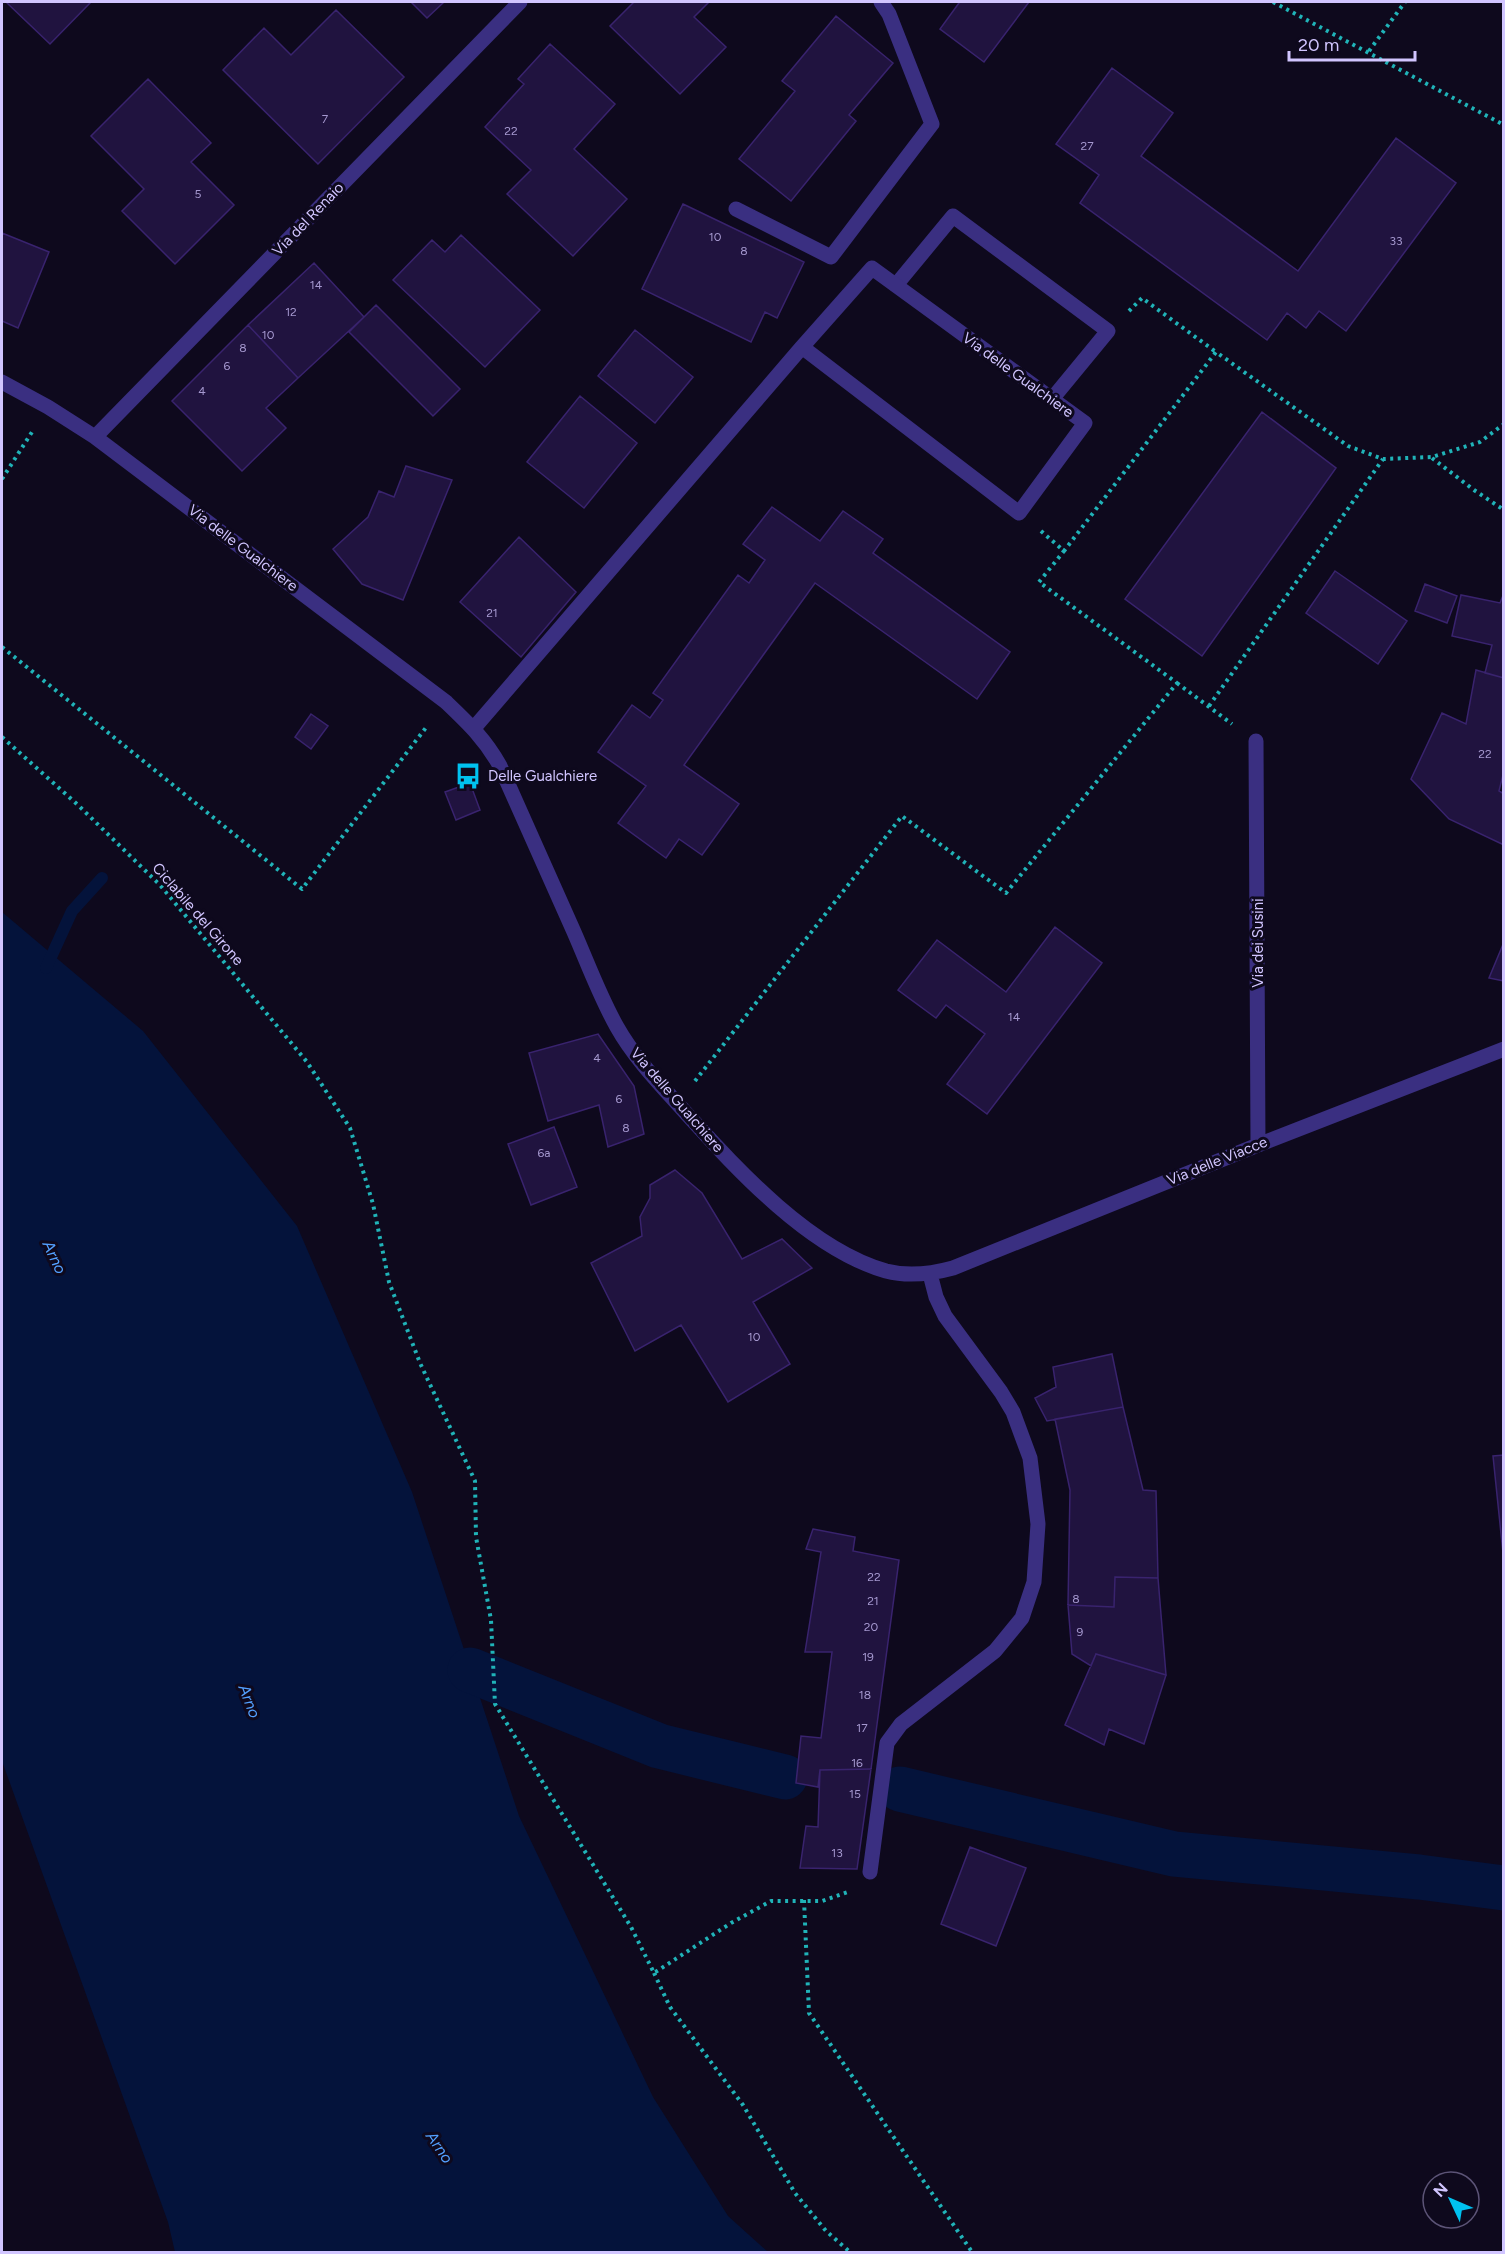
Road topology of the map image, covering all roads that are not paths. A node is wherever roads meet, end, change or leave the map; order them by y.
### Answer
1 (520, 2) edge
2 (881, 2) edge
3 (736, 209) dead end
4 (896, 285) junction
5 (802, 347) junction
6 (2, 382) edge
7 (1052, 399) junction
8 (95, 436) junction
9 (474, 728) junction
10 (1256, 741) road end
11 (1503, 1049) edge
12 (1258, 1145) junction
13 (930, 1274) junction
14 (870, 1872) road end

1 - 8 street, Via del Renaio
2 - 3 street
4 - 5 street, Via delle Gualchiere
4 - 7 street, Via delle Gualchiere
4 - 7 street
5 - 7 street, Via delle Gualchiere
5 - 9 street, Via delle Gualchiere
6 - 8 street, Via delle Gualchiere
8 - 9 street, Via delle Gualchiere
9 - 13 street, Via delle Gualchiere
10 - 12 street, Via dei Susini
11 - 12 street, Via delle Viacce
12 - 13 street, Via delle Viacce
13 - 14 street

